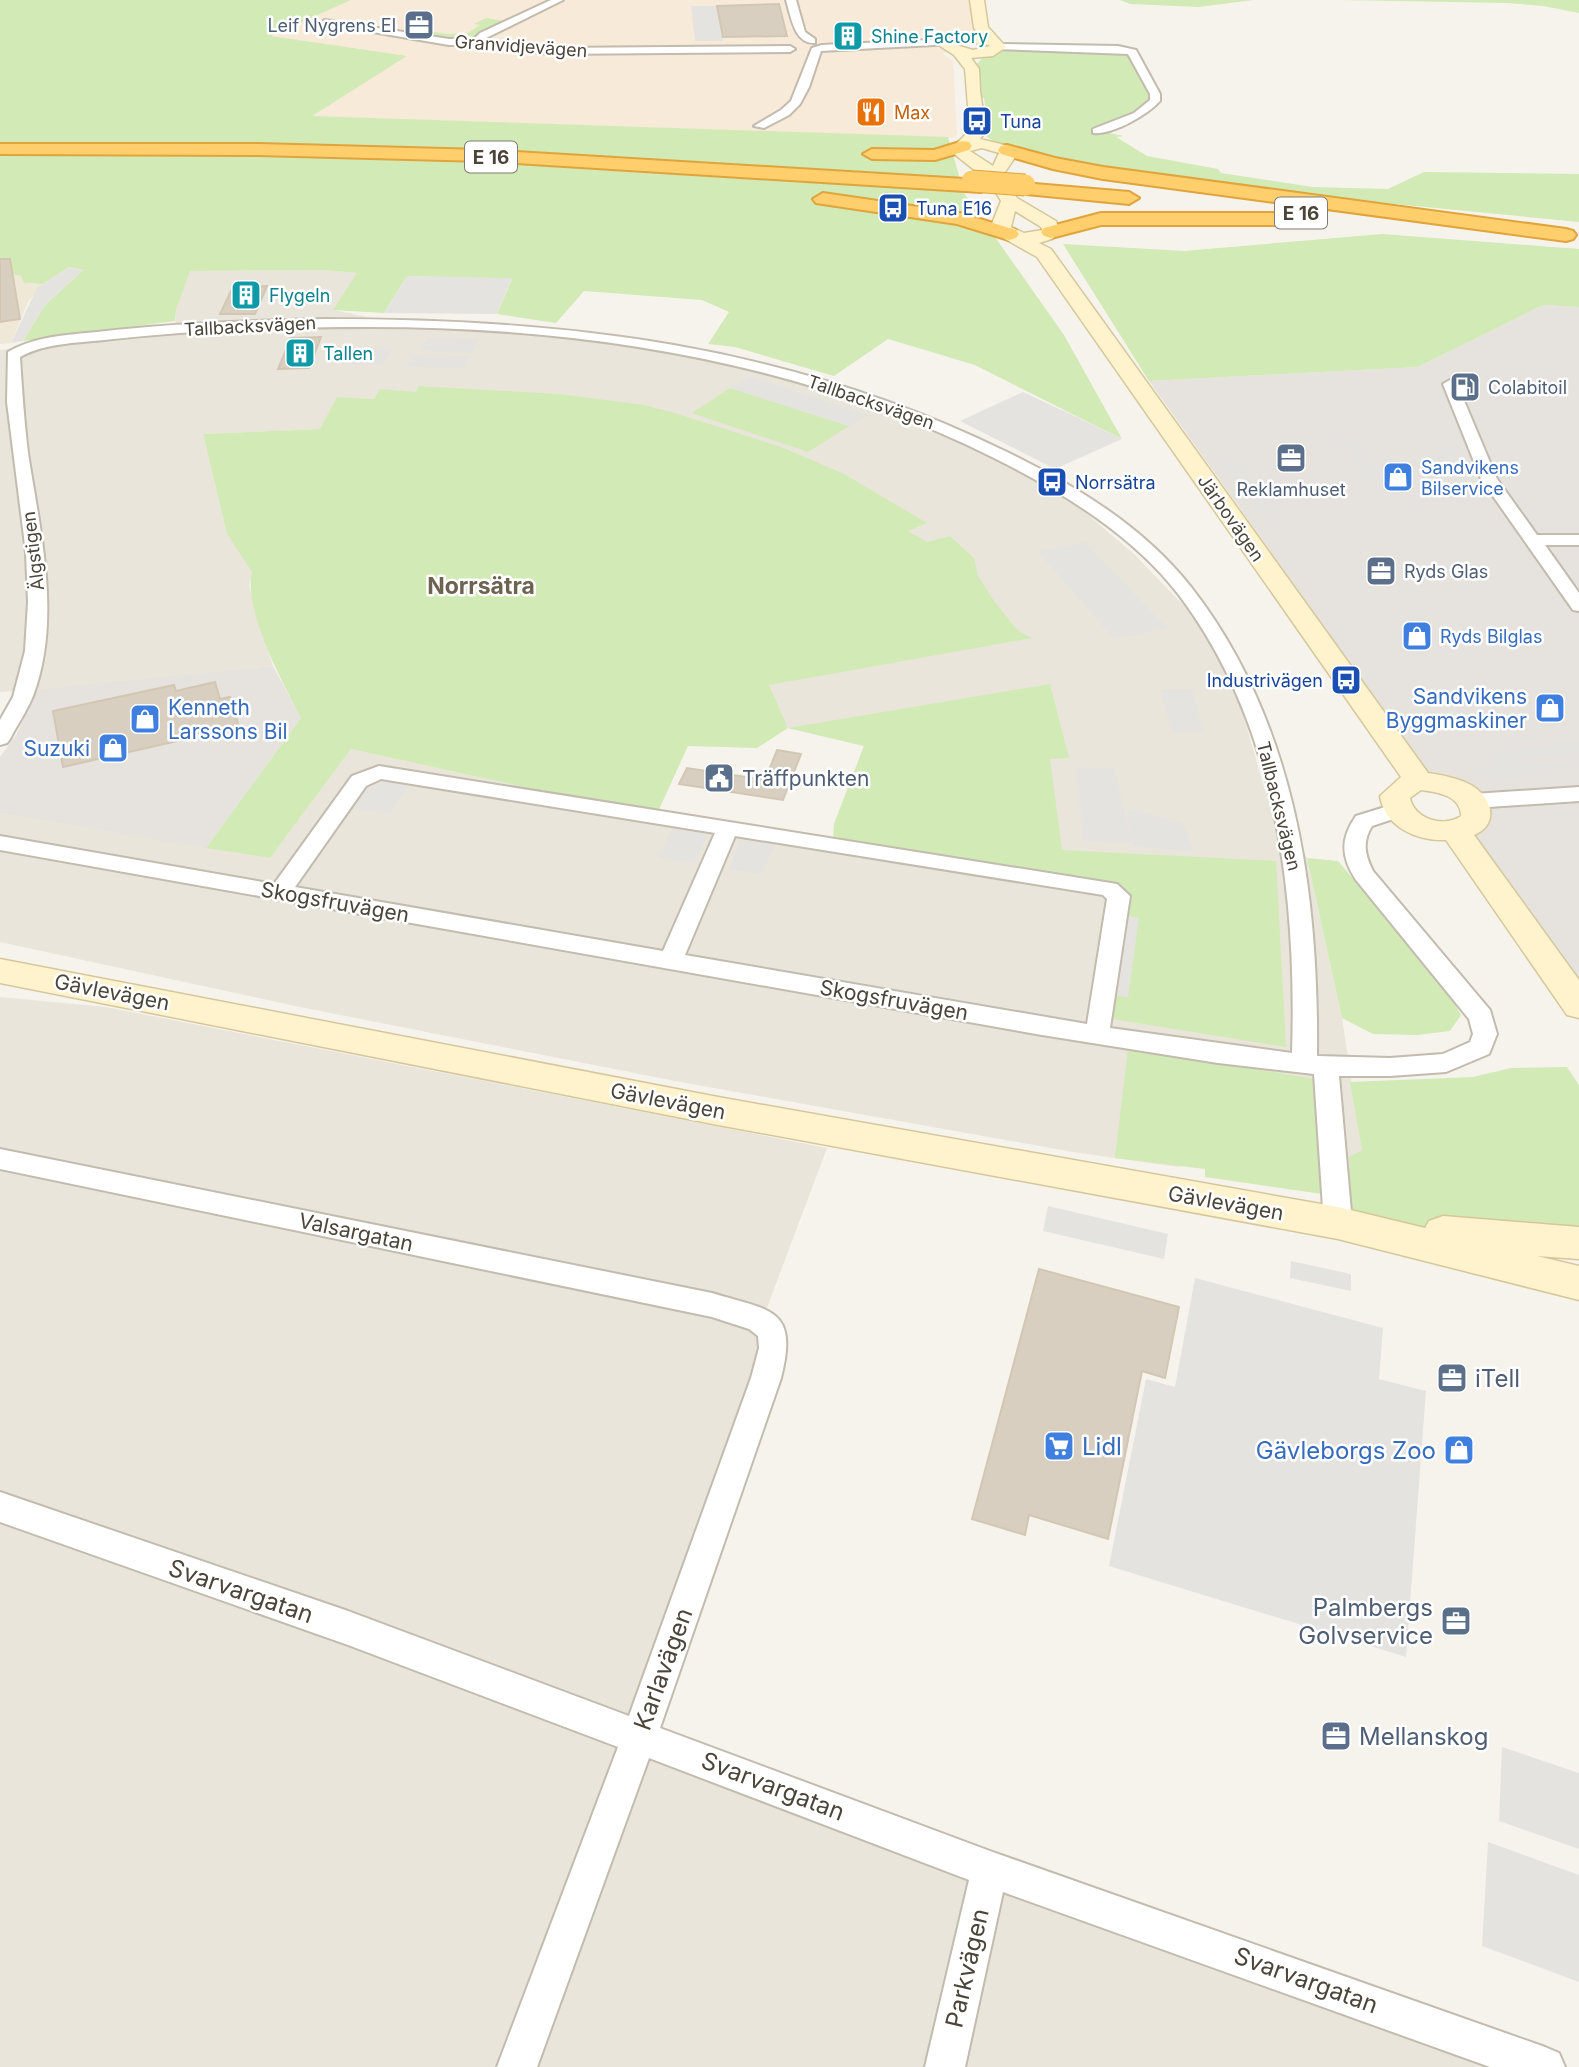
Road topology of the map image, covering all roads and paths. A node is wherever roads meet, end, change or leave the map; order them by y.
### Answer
1 (558, 0) edge
2 (790, 0) edge
3 (977, 0) edge
4 (325, 23) dead end
5 (981, 28) junction
6 (802, 33) junction
7 (968, 38) junction
8 (481, 42) junction
9 (792, 46) junction
10 (953, 47) junction
11 (993, 47) junction
12 (816, 48) junction
13 (972, 69) junction
14 (760, 126) dead end
15 (978, 131) junction
16 (1097, 131) dead end
17 (274, 146) junction
18 (965, 146) junction
19 (0, 147) edge
20 (1004, 148) junction
21 (719, 150) dead end
22 (412, 153) junction
23 (848, 153) dead end
24 (1001, 186) junction
25 (744, 188) dead end
26 (810, 197) dead end
27 (1012, 235) junction
28 (1573, 238) edge
29 (1048, 240) junction
30 (12, 351) edge
31 (1450, 384) dead end
32 (1534, 540) junction
33 (1579, 540) edge
34 (1579, 606) edge
35 (0, 739) edge
36 (1419, 781) junction
37 (1579, 794) edge
38 (1473, 802) junction
39 (1398, 810) junction
40 (729, 828) junction
41 (1455, 831) junction
42 (0, 843) edge
43 (279, 892) junction
44 (671, 960) junction
45 (0, 971) edge
46 (1579, 1006) edge
47 (1097, 1035) junction
48 (1315, 1065) junction
49 (0, 1159) edge
50 (1338, 1223) junction
51 (1579, 1242) edge
52 (1579, 1283) edge
53 (712, 1305) joint
54 (0, 1507) edge
55 (640, 1736) junction
56 (990, 1869) junction
57 (1525, 2063) edge
58 (517, 2067) edge
59 (945, 2067) edge

1 - 8 street
2 - 6 street
3 - 5 main road
4 - 8 street, Granvidjevägen
5 - 7 main road
5 - 11 main road
6 - 9 street
6 - 12 street
7 - 10 main road
7 - 11 main road
8 - 9 street, Granvidjevägen
9 - 12 street
9 - 12 street, Granvidjevägen
10 - 11 main road
10 - 12 street
10 - 13 main road
11 - 13 main road
11 - 16 street
12 - 14 street
13 - 15 main road
15 - 18 main road
15 - 20 main road
17 - 19 highway, E 16
17 - 21 highway
17 - 24 highway, E 16
18 - 20 main road
18 - 23 highway
18 - 24 main road, Järbovägen
19 - 22 highway, E 16
20 - 24 main road
20 - 28 highway
22 - 24 highway, E 16
22 - 25 highway
24 - 27 main road
24 - 28 highway, E 16
24 - 29 main road, Järbovägen
26 - 27 highway
27 - 29 main road, Järbovägen
28 - 29 highway
29 - 36 main road, Järbovägen
30 - 35 street, Älgstigen
30 - 48 street, Tallbacksvägen
31 - 32 street
32 - 33 street
32 - 34 street
36 - 38 main road
36 - 39 main road
37 - 38 street
38 - 41 main road
39 - 41 main road
39 - 48 street, Skogsfruvägen
40 - 43 street
40 - 44 street
40 - 47 street
41 - 46 main road
42 - 43 street, Skogsfruvägen
43 - 44 street, Skogsfruvägen
44 - 47 street, Skogsfruvägen
45 - 50 main road, Gävlevägen
47 - 48 street, Skogsfruvägen
48 - 50 street, Tallbacksvägen
49 - 53 street, Valsargatan
50 - 51 main road, Gävlevägen
50 - 52 main road, Gävlevägen
53 - 55 street, Karlavägen
54 - 55 street, Svarvargatan
55 - 56 street, Svarvargatan
55 - 58 street, Karlavägen
56 - 57 street, Svarvargatan
56 - 59 street, Parkvägen

